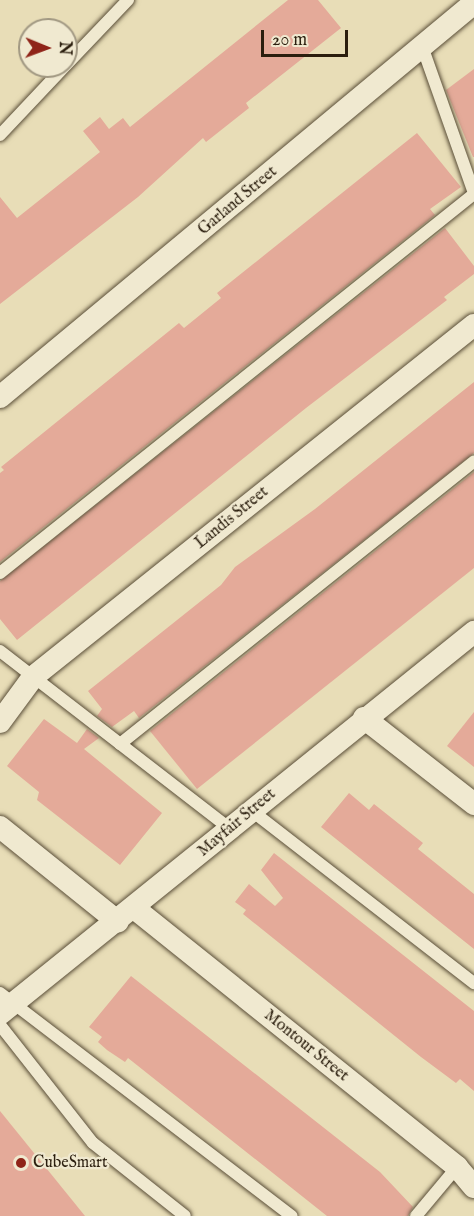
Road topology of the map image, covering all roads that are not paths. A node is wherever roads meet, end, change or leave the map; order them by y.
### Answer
1 (128, 0) edge
2 (474, 3) edge
3 (423, 49) junction
4 (78, 53) edge
5 (55, 78) edge
6 (0, 135) edge
7 (474, 193) edge
8 (474, 325) edge
9 (0, 398) edge
10 (474, 461) edge
11 (0, 573) edge
12 (474, 632) edge
13 (0, 651) edge
14 (33, 677) junction
15 (364, 718) junction
16 (0, 722) edge
17 (120, 744) junction
18 (474, 804) edge
19 (252, 811) junction
20 (0, 827) edge
21 (230, 829) junction
22 (126, 915) junction
23 (474, 983) edge
24 (4, 1003) edge
25 (0, 1025) edge
26 (457, 1167) junction
27 (474, 1187) edge
28 (183, 1215) edge
29 (292, 1216) edge
30 (416, 1216) edge

1 - 4 lane
2 - 3 street, Garland Street
3 - 7 lane
3 - 9 street, Garland Street
5 - 6 lane
7 - 11 lane
8 - 14 street, Landis Street
10 - 17 lane
12 - 15 street, Mayfair Street
13 - 14 lane
14 - 16 street, Landis Street
14 - 17 lane
15 - 18 street
15 - 19 street, Mayfair Street
17 - 21 lane
19 - 21 street, Mayfair Street
19 - 23 lane
20 - 22 street, Montour Street
21 - 22 street, Mayfair Street
22 - 24 street, Mayfair Street
22 - 26 street, Montour Street
24 - 29 lane
25 - 28 lane
26 - 27 street, Montour Street
26 - 30 lane

